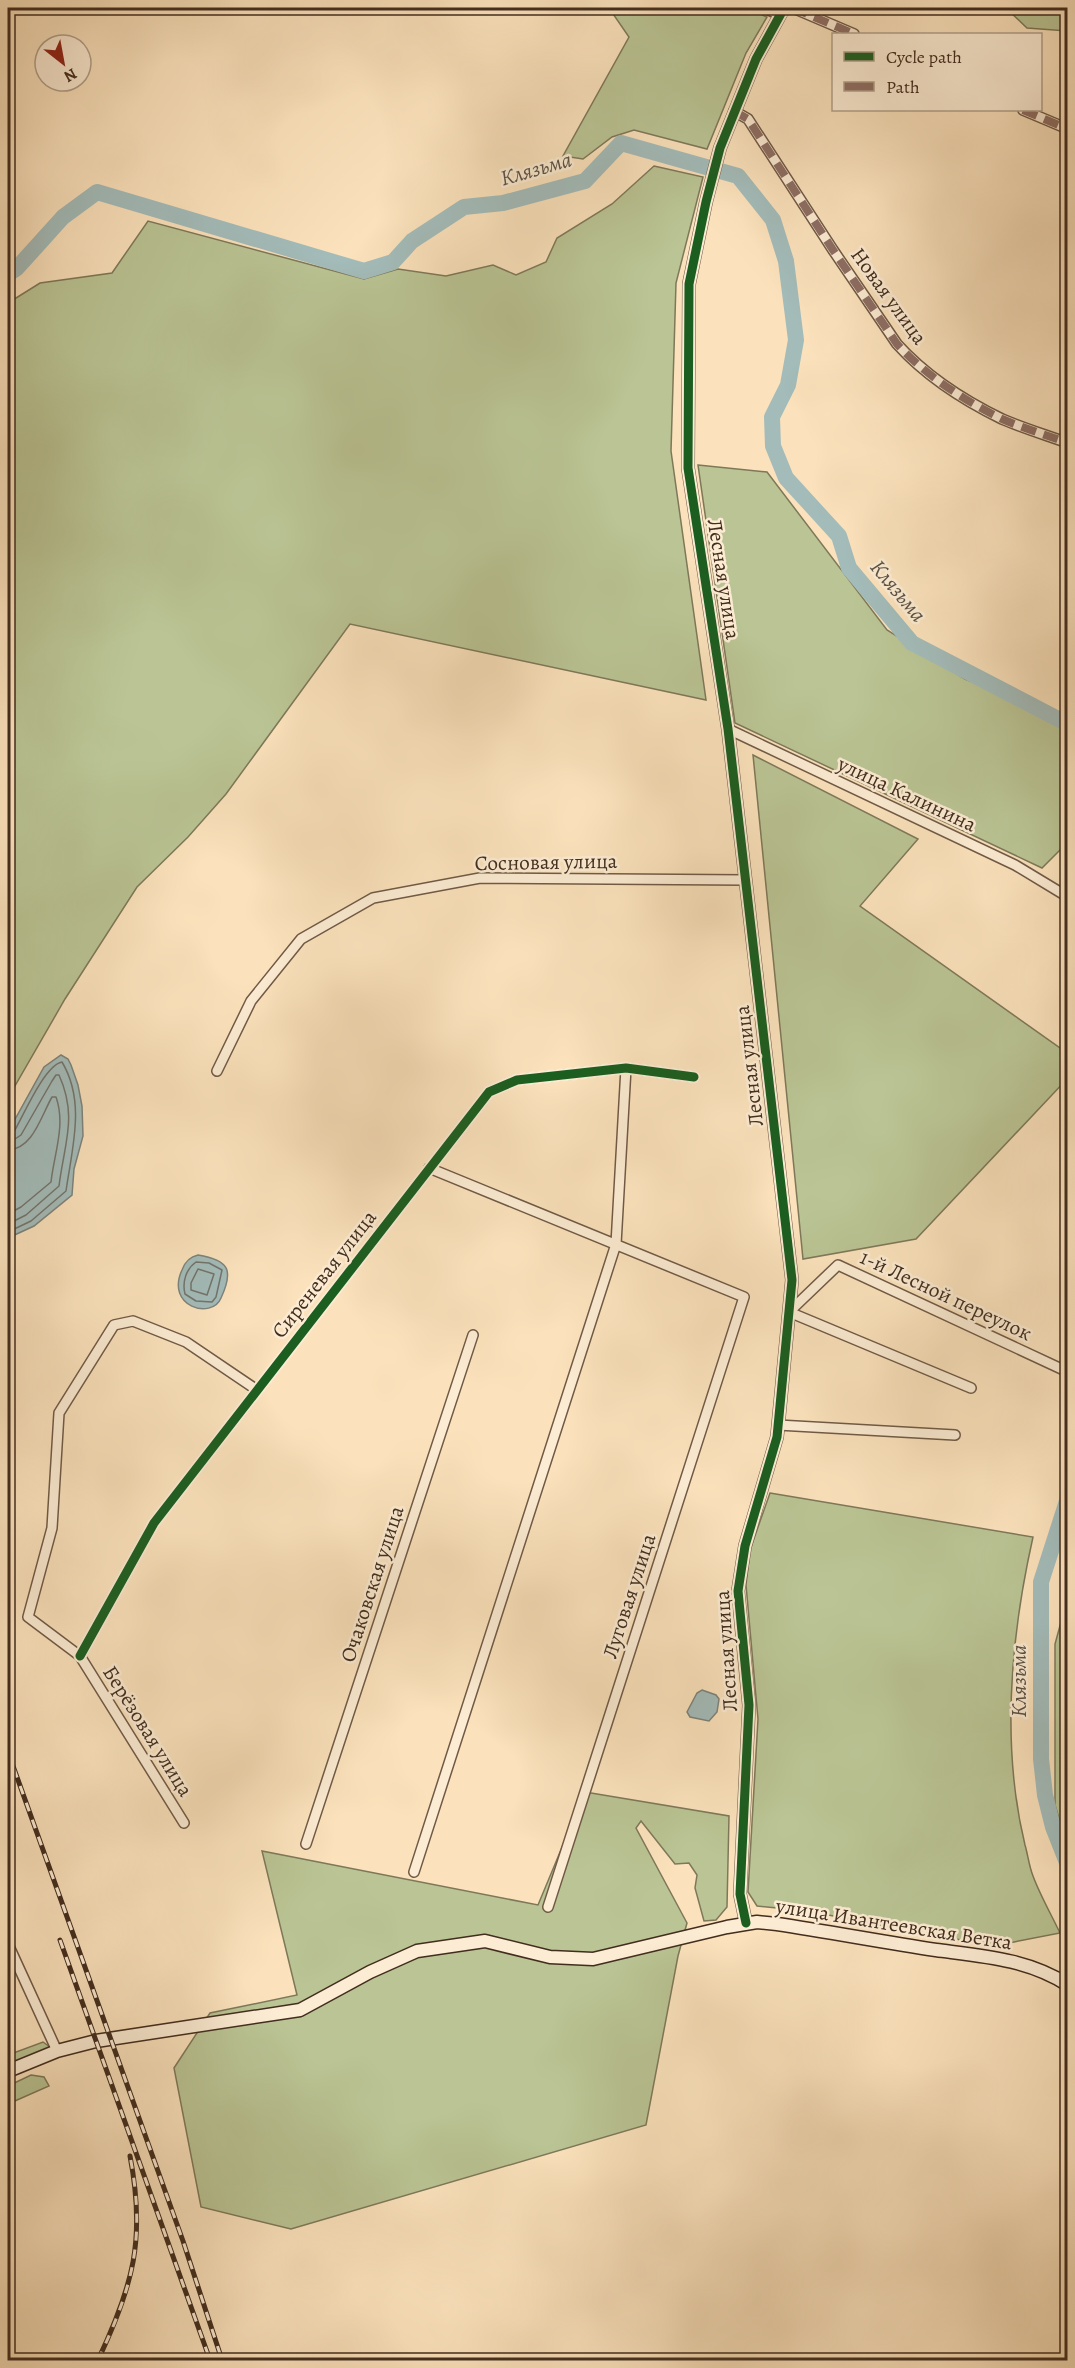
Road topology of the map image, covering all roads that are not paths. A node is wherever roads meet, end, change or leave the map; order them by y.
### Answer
1 (764, 8) edge
2 (793, 8) edge
3 (782, 11) edge
4 (852, 33) edge
5 (734, 111) junction
6 (1025, 111) edge
7 (1068, 129) edge
8 (1068, 443) edge
9 (728, 729) junction
10 (745, 880) junction
11 (1068, 897) edge
12 (626, 1068) junction
13 (217, 1071) dead end
14 (694, 1077) dead end
15 (429, 1168) junction
16 (616, 1244) junction
17 (789, 1312) junction
18 (473, 1335) dead end
19 (1068, 1372) edge
20 (971, 1388) dead end
21 (257, 1390) junction
22 (778, 1425) junction
23 (955, 1435) dead end
24 (80, 1656) junction
25 (184, 1823) dead end
26 (306, 1844) dead end
27 (414, 1872) dead end
28 (548, 1907) dead end
29 (746, 1923) junction
30 (8, 1944) edge
31 (1068, 1985) edge
32 (57, 2051) junction
33 (8, 2071) edge

1 - 3 street
2 - 4 street
3 - 5 street, Лесная улица
5 - 8 street, Новая улица
5 - 9 street, Лесная улица
6 - 7 street
9 - 10 street, Лесная улица
9 - 11 street, улица Калинина
10 - 13 street, Сосновая улица
10 - 17 street, Лесная улица
12 - 14 street, Сиреневая улица
12 - 15 street, Сиреневая улица
12 - 16 street
15 - 16 street
15 - 21 street, Сиреневая улица
16 - 27 street
16 - 28 street, Луговая улица
17 - 19 street, 1-й Лесной переулок
17 - 20 street
17 - 22 street, Лесная улица
18 - 26 street, Очаковская улица
21 - 24 street, Сиреневая улица
21 - 24 street, Берёзовая улица
22 - 23 street
22 - 29 street, Лесная улица
24 - 25 street, Берёзовая улица
29 - 31 main road, улица Ивантеевская Ветка
29 - 32 main road, улица Ивантеевская Ветка
30 - 32 street
32 - 33 main road, улица Ивантеевская Ветка

